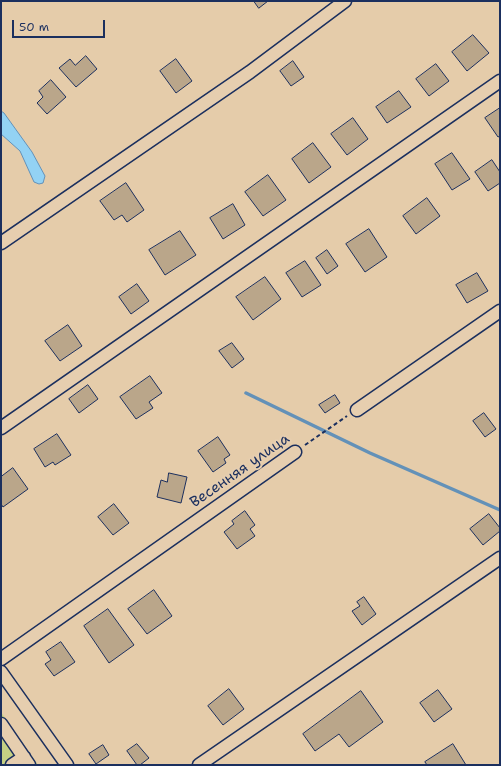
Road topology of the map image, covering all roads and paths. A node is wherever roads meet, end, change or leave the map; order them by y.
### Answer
1 (345, 1) edge
2 (500, 81) edge
3 (1, 243) edge
4 (500, 311) edge
5 (357, 410) joint
6 (1, 428) edge
7 (295, 452) joint
8 (500, 558) edge
9 (1, 659) edge
10 (1, 672) edge
11 (1, 724) edge
12 (27, 761) edge
13 (12, 765) edge
14 (67, 765) edge
15 (199, 765) edge

1 - 3 street
2 - 6 street
4 - 5 street
5 - 7 path, Весенняя улица
7 - 9 street, Весенняя улица
8 - 15 street
10 - 14 street
11 - 12 street
12 - 13 street

